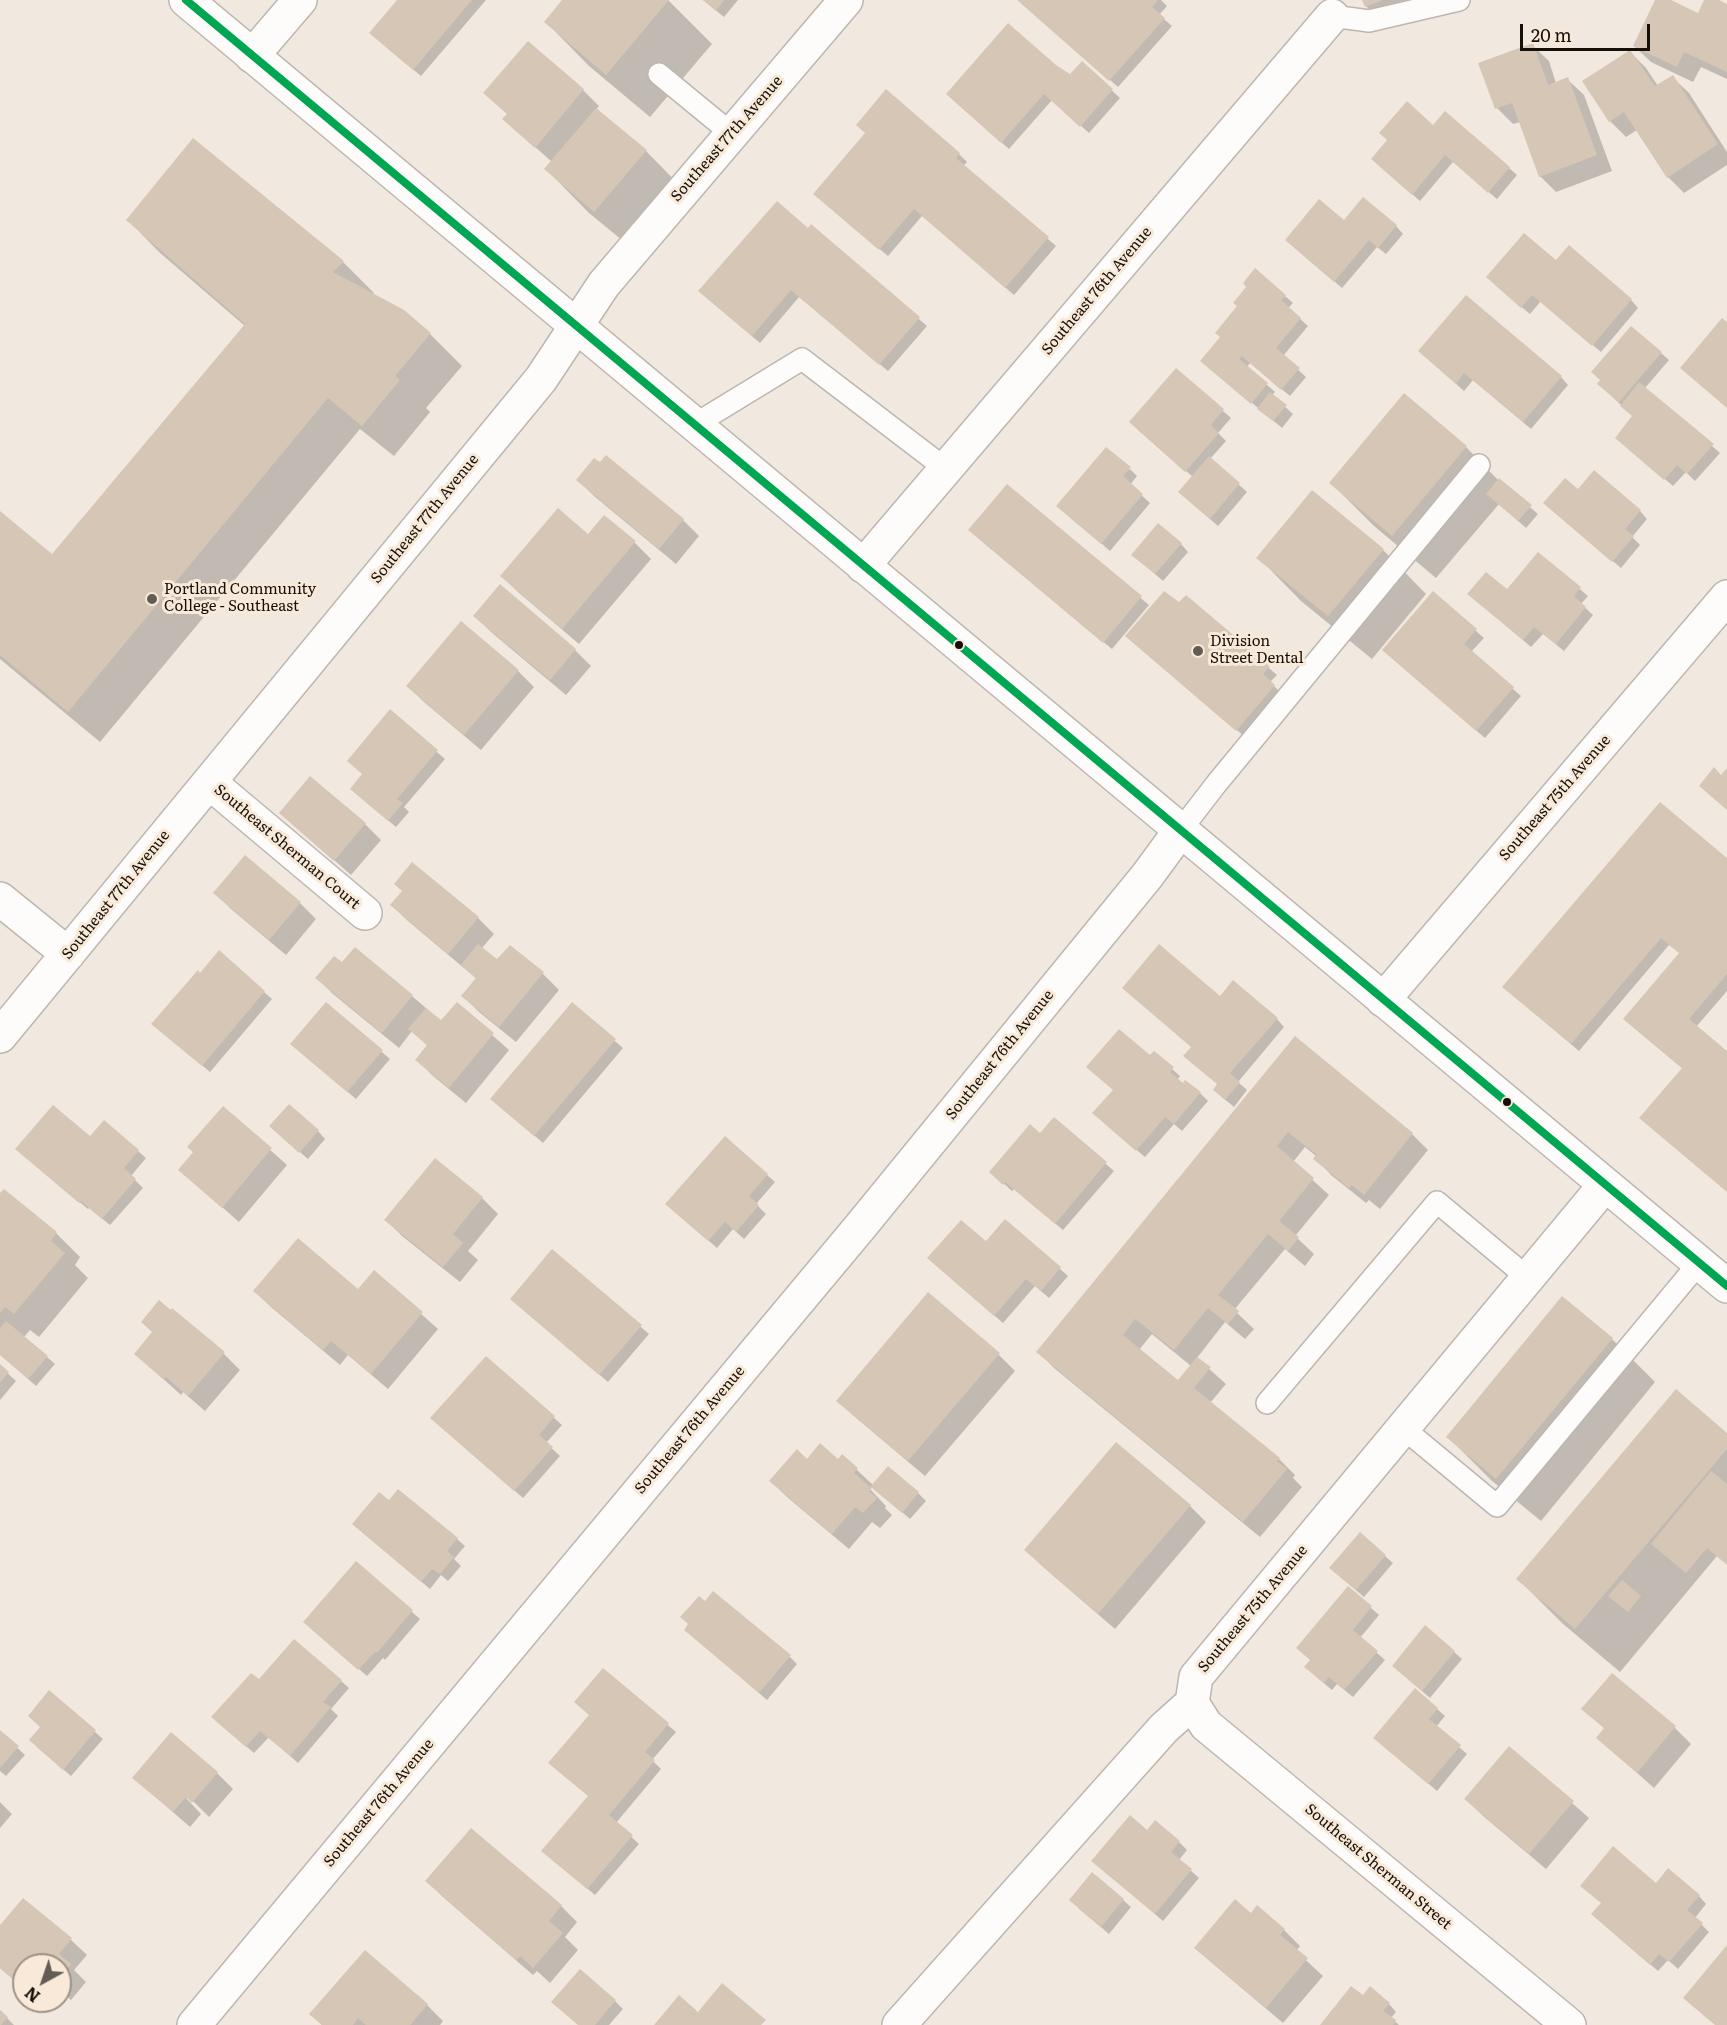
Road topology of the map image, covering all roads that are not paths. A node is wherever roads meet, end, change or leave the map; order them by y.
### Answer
1 (186, 0) edge
2 (300, 0) edge
3 (846, 0) edge
4 (1459, 0) edge
5 (1332, 16) joint
6 (252, 56) junction
7 (659, 74) dead end
8 (732, 134) junction
9 (575, 327) junction
10 (694, 425) junction
11 (1479, 465) dead end
12 (946, 469) junction
13 (863, 566) junction
14 (1727, 597) edge
15 (209, 782) junction
16 (1180, 831) junction
17 (0, 899) edge
18 (365, 913) dead end
19 (68, 954) junction
20 (1383, 999) junction
21 (0, 1036) edge
22 (1605, 1185) junction
23 (1699, 1263) junction
24 (1528, 1278) junction
25 (1727, 1286) edge
26 (1267, 1403) dead end
27 (1403, 1428) junction
28 (1192, 1703) junction
29 (194, 2025) edge
30 (899, 2025) edge
31 (1569, 2025) edge

1 - 6 street
2 - 6 street
3 - 8 street, Southeast 77th Avenue
4 - 5 lane
5 - 12 street, Southeast 76th Avenue
6 - 9 street
7 - 8 lane
8 - 9 street, Southeast 77th Avenue
9 - 10 street
9 - 15 street, Southeast 77th Avenue
10 - 12 lane
10 - 13 street
11 - 16 lane
12 - 13 street, Southeast 76th Avenue
13 - 16 street
14 - 20 street, Southeast 75th Avenue
15 - 18 street, Southeast Sherman Court
15 - 19 street, Southeast 77th Avenue
16 - 20 street
16 - 29 street, Southeast 76th Avenue
17 - 19 street
19 - 21 street, Southeast 77th Avenue
20 - 22 street
22 - 23 street
22 - 24 street, Southeast 75th Avenue
23 - 25 street
23 - 27 lane
24 - 26 lane
24 - 27 street, Southeast 75th Avenue
27 - 28 street, Southeast 75th Avenue
28 - 30 street
28 - 31 street, Southeast Sherman Street

